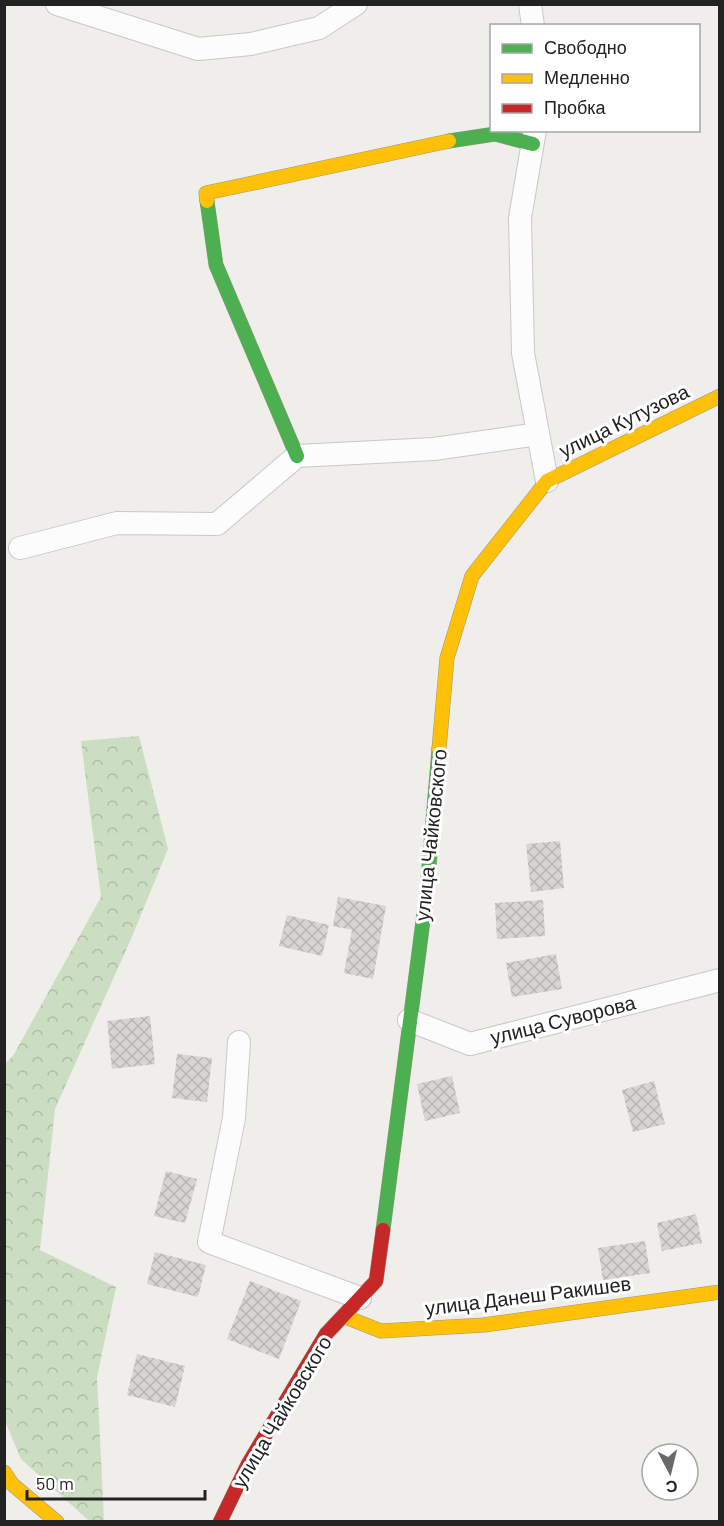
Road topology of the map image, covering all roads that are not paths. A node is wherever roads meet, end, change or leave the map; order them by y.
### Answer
1 (57, 4) edge
2 (356, 4) edge
3 (530, 4) edge
4 (533, 24) edge
5 (534, 137) edge
6 (720, 396) edge
7 (538, 434) junction
8 (297, 456) junction
9 (547, 481) junction
10 (20, 548) dead end
11 (720, 980) edge
12 (409, 1020) junction
13 (239, 1042) dead end
14 (720, 1292) edge
15 (360, 1298) junction
16 (343, 1316) junction
17 (4, 1472) edge
18 (57, 1521) edge
19 (220, 1521) edge

1 - 2 street
3 - 4 street
5 - 7 street
5 - 8 street
6 - 9 street, улица Кутузова
7 - 8 street
7 - 9 street
8 - 10 street
9 - 12 street, улица Чайковского
11 - 12 street, улица Суворова
12 - 15 street, улица Чайковского
13 - 15 street
14 - 16 street, улица Данеш Ракишев
15 - 16 street, улица Чайковского
16 - 19 street, улица Чайковского
17 - 18 street

